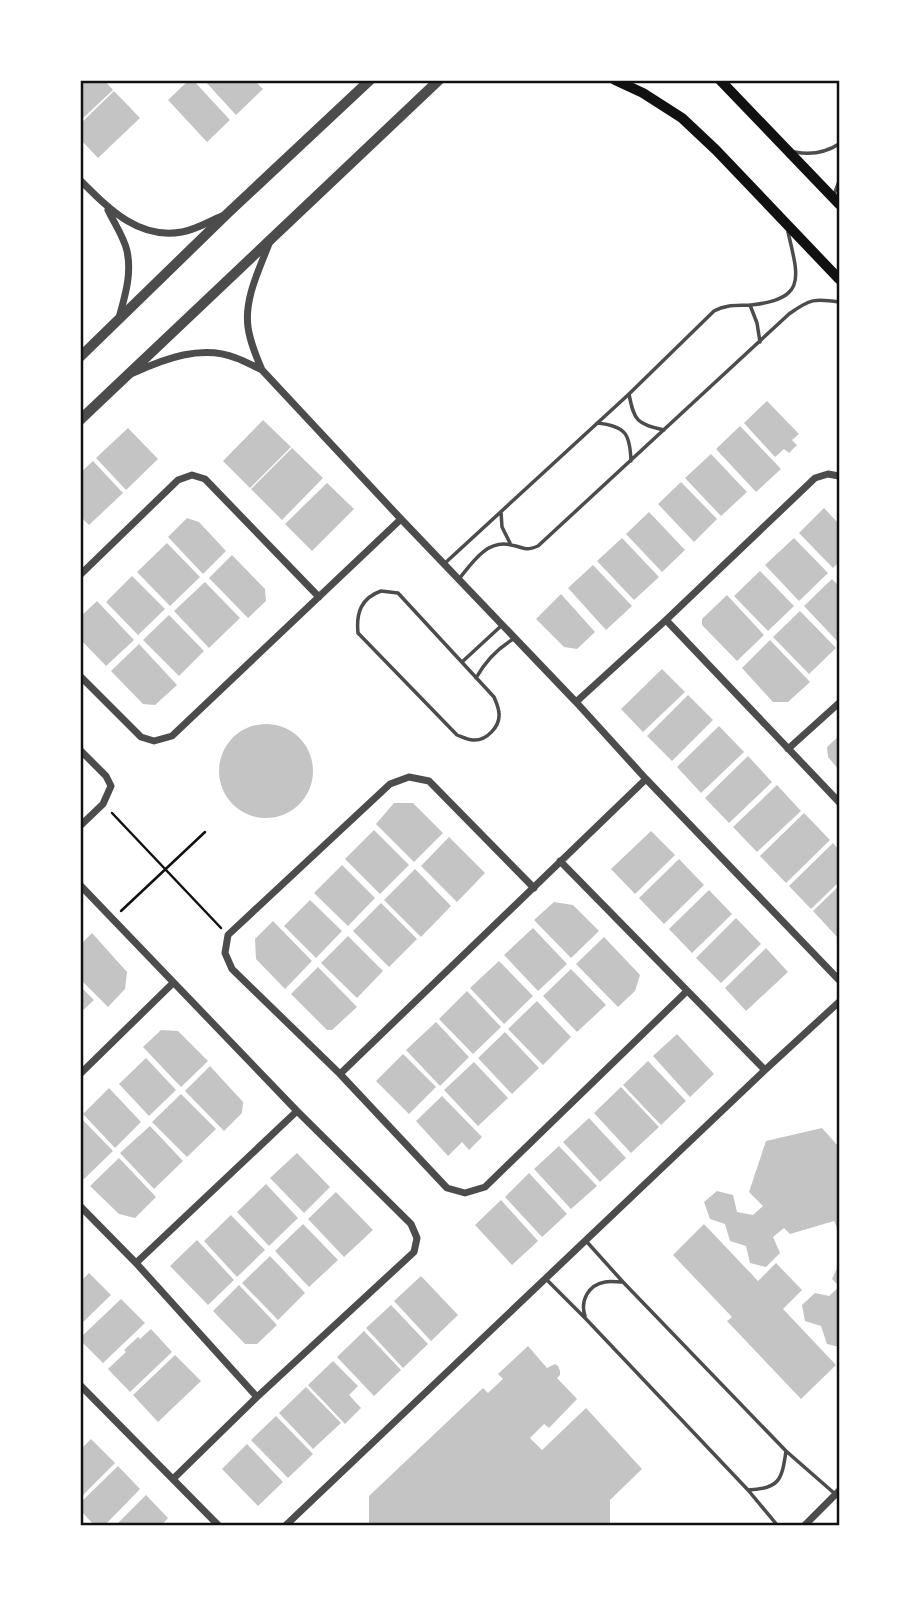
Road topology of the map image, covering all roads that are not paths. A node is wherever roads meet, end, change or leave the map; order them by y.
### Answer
1 (370, 80) edge
2 (439, 80) edge
3 (615, 80) edge
4 (720, 80) edge
5 (839, 144) edge
6 (788, 150) junction
7 (80, 180) edge
8 (839, 181) edge
9 (836, 200) edge
10 (106, 206) junction
11 (228, 214) junction
12 (786, 223) junction
13 (271, 240) junction
14 (839, 279) edge
15 (839, 302) edge
16 (750, 305) junction
17 (119, 319) junction
18 (760, 342) junction
19 (80, 356) edge
20 (262, 370) junction
21 (130, 374) junction
22 (629, 394) junction
23 (80, 421) edge
24 (597, 423) junction
25 (664, 430) junction
26 (631, 461) junction
27 (839, 476) edge
28 (501, 512) junction
29 (401, 519) junction
30 (511, 544) junction
31 (444, 564) junction
32 (80, 575) edge
33 (459, 579) junction
34 (319, 597) junction
35 (666, 620) junction
36 (502, 625) junction
37 (515, 638) junction
38 (462, 662) junction
39 (80, 676) edge
40 (476, 678) junction
41 (576, 702) junction
42 (839, 703) edge
43 (788, 749) junction
44 (80, 750) edge
45 (646, 779) junction
46 (839, 802) edge
47 (80, 827) edge
48 (560, 860) junction
49 (80, 886) edge
50 (534, 888) junction
51 (839, 979) edge
52 (173, 983) junction
53 (687, 991) junction
54 (839, 1002) edge
55 (765, 1070) junction
56 (80, 1074) edge
57 (340, 1074) junction
58 (297, 1111) junction
59 (80, 1206) edge
60 (586, 1241) junction
61 (136, 1263) junction
62 (546, 1279) junction
63 (623, 1282) junction
64 (586, 1319) junction
65 (80, 1385) edge
66 (257, 1397) junction
67 (786, 1451) junction
68 (173, 1479) junction
69 (748, 1490) junction
70 (838, 1492) edge
71 (219, 1525) edge
72 (285, 1525) edge
73 (778, 1525) edge
74 (804, 1525) edge

1 - 11 street
2 - 13 street
3 - 12 main road
4 - 6 main road
5 - 6 lane
6 - 9 main road
7 - 10 street
8 - 9 lane
10 - 11 street
10 - 17 street
11 - 17 street
12 - 14 main road
12 - 16 lane
13 - 20 street
13 - 21 street
15 - 18 lane
16 - 18 lane
16 - 22 lane
17 - 19 street
18 - 25 lane
20 - 21 street
20 - 29 street
21 - 23 street
22 - 24 lane
22 - 25 lane
24 - 26 lane
24 - 28 lane
25 - 26 lane
26 - 30 lane
27 - 35 street
28 - 30 lane
28 - 31 lane
29 - 31 street
29 - 34 street
30 - 33 lane
31 - 33 street
32 - 34 street
33 - 36 street
34 - 39 street
35 - 41 street
35 - 43 street
36 - 37 street
36 - 38 lane
37 - 40 lane
37 - 41 street
38 - 40 lane
38 - 40 lane
41 - 45 street
42 - 43 street
43 - 46 street
44 - 47 street
45 - 48 street
45 - 51 street
48 - 50 street
48 - 53 street
49 - 52 street
50 - 57 street
50 - 57 street
52 - 56 street
52 - 58 street
53 - 55 street
53 - 57 street
54 - 55 street
55 - 60 street
58 - 61 street
58 - 66 street
59 - 61 street
60 - 62 street
60 - 63 lane
61 - 66 street
62 - 64 lane
62 - 72 street
63 - 64 lane
63 - 67 lane
64 - 69 lane
65 - 68 street
66 - 68 street
67 - 69 lane
67 - 70 lane
68 - 71 street
69 - 73 lane
70 - 74 street

